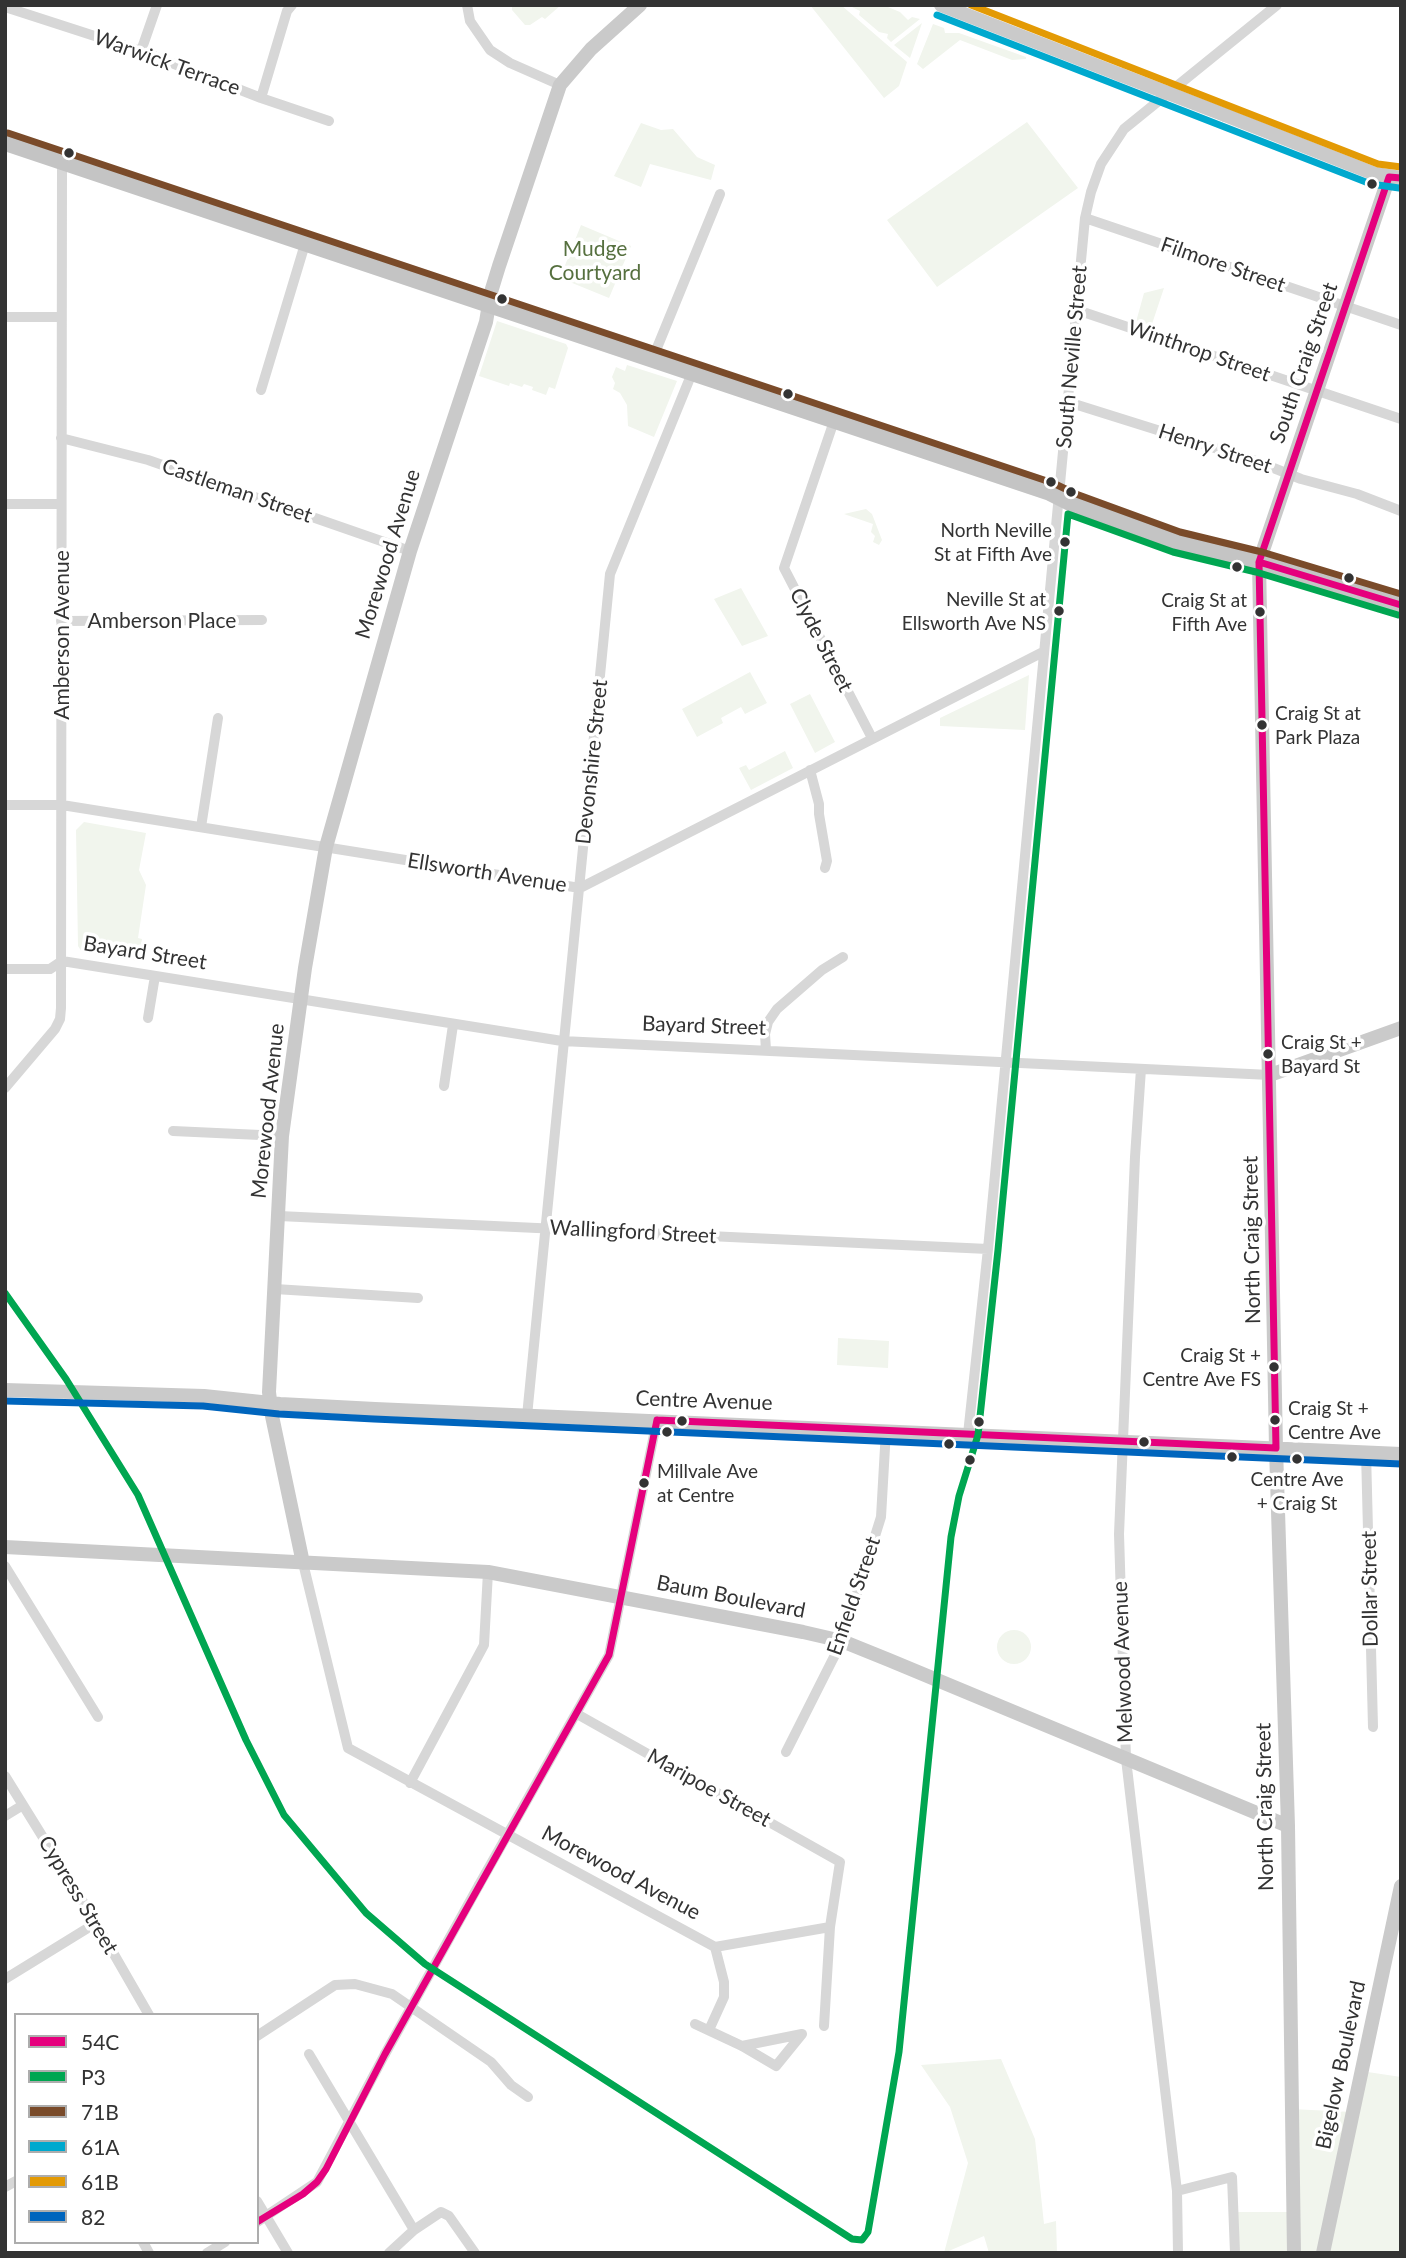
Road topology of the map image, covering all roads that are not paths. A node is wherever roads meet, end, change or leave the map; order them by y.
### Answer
1 (27, 5) edge
2 (157, 5) edge
3 (292, 5) edge
4 (467, 5) edge
5 (640, 5) edge
6 (941, 5) edge
7 (1277, 5) edge
8 (10, 8) edge
9 (141, 51) junction
10 (560, 85) junction
11 (261, 98) junction
12 (329, 121) dead end
13 (5, 143) edge
14 (62, 162) junction
15 (1395, 178) edge
16 (720, 194) dead end
17 (1085, 218) junction
18 (305, 244) junction
19 (489, 305) junction
20 (1345, 306) junction
21 (1076, 316) junction
22 (5, 317) edge
23 (61, 317) junction
24 (1401, 325) edge
25 (652, 360) junction
26 (692, 373) junction
27 (261, 390) dead end
28 (1317, 391) junction
29 (1068, 402) junction
30 (1401, 419) edge
31 (834, 421) junction
32 (61, 438) junction
33 (1289, 474) junction
34 (1059, 496) junction
35 (5, 504) edge
36 (61, 504) junction
37 (1401, 511) edge
38 (410, 551) junction
39 (1259, 562) junction
40 (1401, 605) edge
41 (262, 620) dead end
42 (61, 621) junction
43 (1043, 652) junction
44 (218, 718) dead end
45 (872, 738) junction
46 (810, 770) junction
47 (5, 805) edge
48 (62, 805) junction
49 (201, 827) junction
50 (326, 846) junction
51 (825, 868) dead end
52 (580, 888) junction
53 (844, 957) dead end
54 (62, 961) junction
55 (5, 969) edge
56 (155, 976) junction
57 (301, 999) junction
58 (148, 1018) dead end
59 (453, 1025) junction
60 (1401, 1028) edge
61 (562, 1041) junction
62 (766, 1050) junction
63 (1004, 1062) junction
64 (1141, 1069) junction
65 (1270, 1075) junction
66 (444, 1086) dead end
67 (5, 1088) edge
68 (173, 1131) dead end
69 (282, 1136) junction
70 (279, 1216) junction
71 (544, 1228) junction
72 (988, 1249) junction
73 (275, 1289) junction
74 (418, 1298) dead end
75 (5, 1390) edge
76 (270, 1402) junction
77 (527, 1416) junction
78 (657, 1420) junction
79 (886, 1430) junction
80 (968, 1434) junction
81 (1122, 1441) junction
82 (1276, 1448) junction
83 (1366, 1452) junction
84 (1401, 1454) edge
85 (5, 1547) edge
86 (303, 1563) junction
87 (5, 1566) edge
88 (488, 1572) junction
89 (621, 1597) junction
90 (842, 1641) junction
91 (576, 1714) junction
92 (98, 1717) dead end
93 (1373, 1727) dead end
94 (786, 1752) dead end
95 (1126, 1759) junction
96 (5, 1776) edge
97 (410, 1783) junction
98 (23, 1805) junction
99 (5, 1816) edge
100 (1287, 1826) junction
101 (508, 1835) junction
102 (1401, 1886) edge
103 (96, 1923) junction
104 (830, 1927) junction
105 (715, 1947) junction
106 (5, 1979) edge
107 (148, 2013) edge
108 (695, 2024) dead end
109 (824, 2026) dead end
110 (709, 2030) junction
111 (259, 2035) edge
112 (742, 2046) junction
113 (309, 2054) dead end
114 (528, 2097) dead end
115 (351, 2120) junction
116 (1177, 2191) junction
117 (262, 2219) edge
118 (414, 2230) junction
119 (395, 2251) edge
120 (288, 2253) edge
121 (475, 2253) edge
122 (1178, 2253) edge
123 (1235, 2253) edge
124 (1294, 2253) edge
125 (1323, 2253) edge

1 - 8 street
2 - 9 street
3 - 11 street
4 - 10 street
5 - 10 main road, Morewood Avenue
6 - 15 main road, bridge
7 - 17 street, South Neville Street
8 - 9 street, Warwick Terrace
9 - 11 street, Warwick Terrace
10 - 19 main road, Morewood Avenue
11 - 12 street, Warwick Terrace
13 - 14 highway
14 - 18 highway
14 - 23 street, Amberson Avenue
15 - 20 main road, South Craig Street
16 - 25 street
17 - 20 street, Filmore Street
17 - 21 street, South Neville Street
18 - 19 highway
18 - 27 street
19 - 25 highway
19 - 38 main road, Morewood Avenue
20 - 24 street, Filmore Street
20 - 28 main road, South Craig Street
21 - 28 street, Winthrop Street
21 - 29 street, South Neville Street
22 - 23 street
23 - 32 street, Amberson Avenue
25 - 26 highway
26 - 31 highway
26 - 52 street, Devonshire Street
28 - 30 street, Winthrop Street
28 - 33 main road, South Craig Street
29 - 33 street, Henry Street
29 - 34 street, South Neville Street
31 - 34 highway
31 - 45 street, Clyde Street
32 - 36 street, Amberson Avenue
32 - 38 street, Castleman Street
33 - 37 street, Henry Street
33 - 39 main road, South Craig Street
34 - 39 highway
34 - 43 street, South Neville Street
35 - 36 street
36 - 42 street, Amberson Avenue
38 - 50 main road, Morewood Avenue
39 - 40 highway
39 - 65 main road, North Craig Street
41 - 42 street, Amberson Place
42 - 48 street, Amberson Avenue
43 - 45 street, Ellsworth Avenue
43 - 63 street, South Neville Street
44 - 49 street
45 - 46 street, Ellsworth Avenue
46 - 51 street
46 - 52 street, Ellsworth Avenue
47 - 48 street, Ellsworth Avenue
48 - 49 street, Ellsworth Avenue
48 - 54 street, Amberson Avenue
49 - 50 street, Ellsworth Avenue
50 - 52 street, Ellsworth Avenue
50 - 57 main road, Morewood Avenue
52 - 61 street, Devonshire Street
53 - 62 street
54 - 55 street, Bayard Street
54 - 56 street, Bayard Street
54 - 67 street, Amberson Avenue
56 - 57 street, Bayard Street
56 - 58 street
57 - 59 street, Bayard Street
57 - 69 main road, Morewood Avenue
59 - 61 street, Bayard Street
59 - 66 street
60 - 65 main road, Bayard Street
61 - 62 street, Bayard Street
61 - 71 street, Devonshire Street
62 - 63 street, Bayard Street
63 - 64 street, Bayard Street
63 - 72 street, South Neville Street
64 - 65 street, Bayard Street
64 - 81 street, Melwood Avenue
65 - 82 main road, North Craig Street
68 - 69 street
69 - 70 main road, Morewood Avenue
70 - 71 street, Wallingford Street
70 - 73 main road, Morewood Avenue
71 - 72 street, Wallingford Street
71 - 77 street, Devonshire Street
72 - 80 street, South Neville Street
73 - 74 street
73 - 76 main road, Morewood Avenue
75 - 76 main road, Centre Avenue
76 - 77 main road, Centre Avenue
76 - 86 main road, Morewood Avenue
77 - 78 main road, Centre Avenue
78 - 79 main road, Centre Avenue
78 - 89 street
79 - 80 main road, Centre Avenue
79 - 90 street, Enfield Street
80 - 81 main road, Centre Avenue
81 - 82 main road, Centre Avenue
81 - 95 street, Melwood Avenue
82 - 83 main road, Centre Avenue
82 - 100 main road, North Craig Street
83 - 84 main road, Centre Avenue
83 - 93 street, Dollar Street
85 - 86 main road, Baum Boulevard
86 - 88 main road, Baum Boulevard
86 - 97 street, Morewood Avenue
87 - 92 street
88 - 89 main road, Baum Boulevard
88 - 97 street
89 - 90 main road, Baum Boulevard
89 - 91 street
90 - 94 street, Enfield Street
90 - 95 main road, Baum Boulevard
91 - 101 street
91 - 104 street, Maripoe Street
95 - 100 main road, Baum Boulevard
95 - 116 street, Melwood Avenue
96 - 98 street, Cypress Street
97 - 101 street, Morewood Avenue
98 - 99 street
98 - 103 street, Cypress Street
100 - 124 main road, North Craig Street
101 - 105 street, Morewood Avenue
101 - 115 street, bridge
102 - 125 main road, Bigelow Boulevard
103 - 106 street
103 - 107 street, Cypress Street
104 - 105 street, Morewood Avenue
104 - 109 street
105 - 110 street
108 - 110 street
110 - 112 street
111 - 114 street
112 - 112 street
113 - 115 street
115 - 117 street
115 - 118 street
116 - 122 street, Melwood Avenue
116 - 123 street
117 - 120 street
118 - 119 street
118 - 121 street

